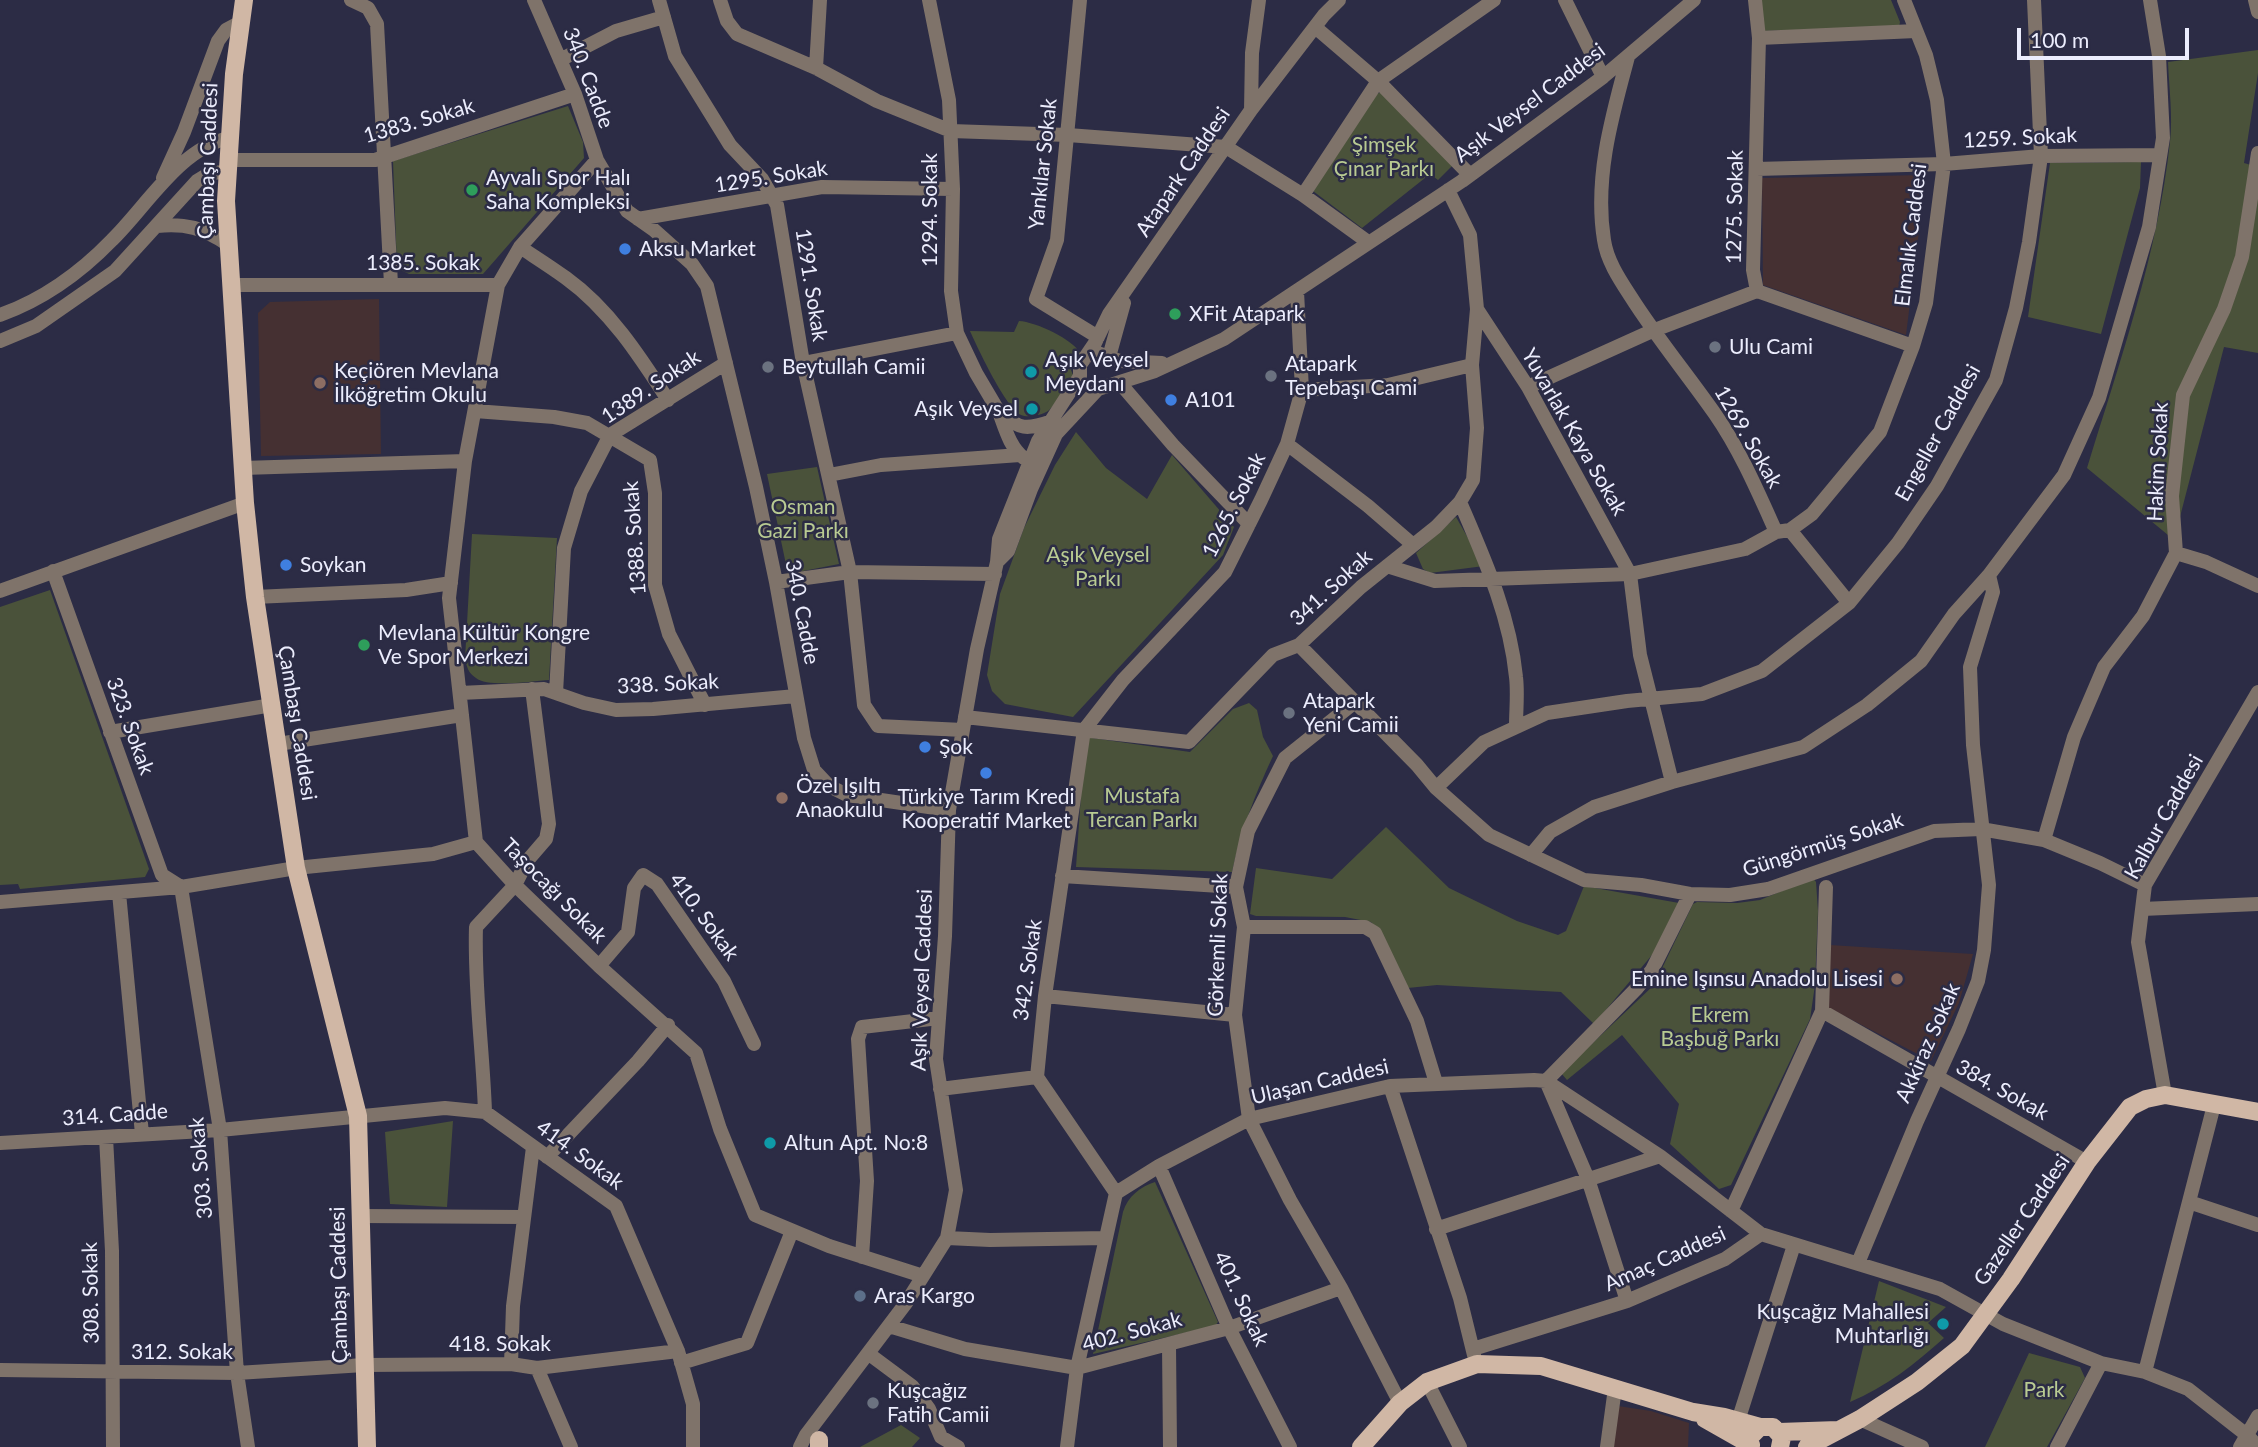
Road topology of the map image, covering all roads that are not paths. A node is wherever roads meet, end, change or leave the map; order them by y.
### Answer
1 (244, 0) edge
2 (351, 0) edge
3 (534, 0) edge
4 (659, 0) edge
5 (720, 0) edge
6 (820, 0) edge
7 (929, 0) edge
8 (1080, 0) edge
9 (1259, 0) edge
10 (1339, 0) edge
11 (1494, 0) edge
12 (1565, 0) edge
13 (1694, 0) edge
14 (1755, 0) edge
15 (1904, 0) edge
16 (2034, 0) edge
17 (2150, 0) edge
18 (2255, 0) edge
19 (2258, 12) edge
20 (664, 17) junction
21 (241, 22) junction
22 (1315, 27) junction
23 (1916, 31) junction
24 (1759, 38) junction
25 (1628, 56) junction
26 (560, 60) junction
27 (816, 68) junction
28 (1603, 78) junction
29 (1378, 81) junction
30 (575, 94) junction
31 (1251, 110) junction
32 (950, 131) junction
33 (1068, 135) junction
34 (229, 138) junction
35 (1226, 147) junction
36 (2258, 153) edge
37 (2160, 155) junction
38 (2041, 156) junction
39 (384, 157) junction
40 (597, 160) junction
41 (1944, 164) junction
42 (227, 166) junction
43 (1756, 170) junction
44 (1470, 175) junction
45 (159, 189) junction
46 (953, 189) junction
47 (1448, 191) junction
48 (771, 195) junction
49 (1303, 195) junction
50 (638, 219) junction
51 (157, 226) junction
52 (1368, 242) junction
53 (227, 244) junction
54 (520, 247) junction
55 (1134, 279) junction
56 (391, 284) junction
57 (230, 285) junction
58 (498, 285) junction
59 (1297, 291) junction
60 (1757, 291) junction
61 (1477, 309) junction
62 (0, 315) edge
63 (1652, 331) junction
64 (957, 333) junction
65 (1098, 337) junction
66 (0, 341) edge
67 (1913, 346) junction
68 (1087, 356) junction
69 (1109, 357) junction
70 (726, 363) junction
71 (803, 363) junction
72 (1171, 363) junction
73 (1472, 365) junction
74 (1080, 376) junction
75 (1104, 386) junction
76 (1528, 387) junction
77 (1125, 389) dead end
78 (1302, 390) junction
79 (667, 400) junction
80 (475, 411) junction
81 (999, 412) junction
82 (1052, 421) junction
83 (610, 435) junction
84 (1287, 444) junction
85 (1024, 458) junction
86 (466, 461) junction
87 (243, 468) junction
88 (829, 475) junction
89 (1460, 502) junction
90 (245, 503) junction
91 (1249, 524) junction
92 (1783, 531) junction
93 (1412, 544) junction
94 (2176, 553) junction
95 (1387, 566) junction
96 (996, 568) junction
97 (53, 571) junction
98 (850, 572) junction
99 (1630, 574) junction
100 (1989, 575) junction
101 (1494, 580) junction
102 (776, 582) junction
103 (451, 583) junction
104 (2258, 586) edge
105 (0, 591) edge
106 (255, 597) junction
107 (1849, 603) junction
108 (1299, 645) junction
109 (532, 689) junction
110 (2258, 692) edge
111 (460, 693) junction
112 (556, 694) junction
113 (796, 696) junction
114 (1653, 698) junction
115 (1355, 702) junction
116 (272, 705) junction
117 (705, 705) junction
118 (462, 715) junction
119 (964, 723) junction
120 (1516, 726) junction
121 (1084, 730) junction
122 (110, 732) junction
123 (278, 744) junction
124 (1672, 782) junction
125 (1436, 788) junction
126 (949, 810) junction
127 (1981, 829) junction
128 (2044, 840) junction
129 (476, 842) junction
130 (1531, 855) junction
131 (296, 868) junction
132 (1062, 876) junction
133 (515, 885) junction
134 (2146, 885) junction
135 (181, 887) junction
136 (1236, 887) junction
137 (1826, 887) dead end
138 (119, 893) junction
139 (1690, 894) junction
140 (0, 902) edge
141 (2258, 904) edge
142 (2142, 909) junction
143 (1244, 927) junction
144 (599, 966) junction
145 (1045, 996) junction
146 (1822, 1011) junction
147 (1235, 1015) junction
148 (939, 1018) junction
149 (667, 1025) junction
150 (754, 1044) dead end
151 (1037, 1077) junction
152 (1936, 1077) junction
153 (1546, 1081) junction
154 (1436, 1083) junction
155 (1390, 1086) junction
156 (940, 1089) junction
157 (2165, 1095) junction
158 (2214, 1105) junction
159 (485, 1112) junction
160 (2258, 1112) edge
161 (358, 1116) junction
162 (1249, 1119) junction
163 (220, 1130) junction
164 (142, 1134) junction
165 (106, 1138) junction
166 (0, 1143) edge
167 (533, 1147) junction
168 (1660, 1156) junction
169 (547, 1157) junction
170 (2087, 1162) junction
171 (1159, 1166) junction
172 (1588, 1180) junction
173 (1116, 1193) junction
174 (2189, 1202) junction
175 (1731, 1211) junction
176 (360, 1216) junction
177 (524, 1217) junction
178 (2258, 1225) edge
179 (1436, 1229) junction
180 (792, 1231) junction
181 (1761, 1234) junction
182 (947, 1238) junction
183 (1106, 1238) junction
184 (1794, 1245) junction
185 (862, 1257) junction
186 (1858, 1263) junction
187 (923, 1276) junction
188 (1341, 1287) junction
189 (1627, 1301) junction
190 (1986, 1315) junction
191 (889, 1326) junction
192 (1229, 1328) junction
193 (1170, 1345) junction
194 (869, 1354) junction
195 (1475, 1356) junction
196 (679, 1357) junction
197 (2101, 1363) junction
198 (510, 1364) junction
199 (364, 1365) junction
200 (537, 1368) junction
201 (1077, 1368) junction
202 (0, 1370) edge
203 (2145, 1372) junction
204 (113, 1373) junction
205 (237, 1373) junction
206 (1427, 1382) junction
207 (1615, 1388) junction
208 (1401, 1403) junction
209 (830, 1406) junction
210 (1693, 1412) junction
211 (2258, 1416) edge
212 (1860, 1419) junction
213 (1738, 1421) junction
214 (1759, 1427) junction
215 (1841, 1430) junction
216 (1780, 1440) edge
217 (939, 1442) edge
218 (2249, 1443) edge
219 (818, 1445) edge
220 (1751, 1446) edge
221 (2061, 1446) edge
222 (113, 1447) edge
223 (248, 1447) edge
224 (366, 1447) edge
225 (571, 1447) edge
226 (693, 1447) edge
227 (800, 1447) edge
228 (958, 1447) edge
229 (1067, 1447) edge
230 (1170, 1447) edge
231 (1290, 1447) edge
232 (1361, 1447) edge
233 (1460, 1447) edge
234 (1606, 1447) edge
235 (1807, 1447) edge
236 (1922, 1447) edge

1 - 21 main road, Çambaşı Caddesi
2 - 39 street
3 - 26 street, 340. Cadde
4 - 20 street, 1291. Sokak
5 - 27 street
6 - 27 street
7 - 32 street, 1294. Sokak
8 - 33 street, Yankılar Sokak
9 - 31 street, Atapark Caddesi
10 - 22 street
11 - 29 street
12 - 28 street
13 - 25 street, Aşık Veysel Caddesi
14 - 24 street, 1275. Sokak
15 - 23 street, Elmalık Caddesi
16 - 38 street, Engeller Caddesi
17 - 37 street
18 - 19 street
20 - 26 street
20 - 48 street, 1291. Sokak
21 - 34 main road, Çambaşı Caddesi
21 - 45 street
22 - 29 street
22 - 31 street
23 - 24 street
23 - 41 street, Elmalık Caddesi
24 - 43 street, 1275. Sokak
25 - 28 street, Aşık Veysel Caddesi
25 - 63 street, 1269. Sokak
26 - 30 street, 340. Cadde
27 - 32 street
28 - 44 street, Aşık Veysel Caddesi
29 - 44 street
29 - 49 street
30 - 39 street, 1383. Sokak
30 - 40 street, 340. Cadde
31 - 35 street, Atapark Caddesi
32 - 33 street
32 - 46 street, 1294. Sokak
33 - 35 street
33 - 65 street, Yankılar Sokak
34 - 42 main road, Çambaşı Caddesi
34 - 45 street
35 - 49 street
35 - 55 street, Atapark Caddesi
36 - 94 street, Hakim Sokak
37 - 38 street, 1259. Sokak
37 - 100 street
38 - 41 street, 1259. Sokak
38 - 107 street, Engeller Caddesi
39 - 42 street, 1383. Sokak
39 - 56 street
40 - 50 street, 340. Cadde
40 - 54 street, 1385. Sokak
41 - 43 street, 1259. Sokak
41 - 67 street, Elmalık Caddesi
42 - 51 street
42 - 53 main road, Çambaşı Caddesi
43 - 60 street, 1275. Sokak
44 - 47 street, Aşık Veysel Caddesi
45 - 62 street
46 - 48 street, 1295. Sokak
46 - 64 street, 1294. Sokak
47 - 52 street, Aşık Veysel Caddesi
47 - 61 street, Yuvarlak Kaya Sokak
48 - 50 street, 1295. Sokak
48 - 71 street, 1291. Sokak
49 - 52 street
50 - 70 street, 340. Cadde
51 - 53 street
51 - 66 street
52 - 59 street, Aşık Veysel Caddesi
53 - 57 main road, Çambaşı Caddesi
54 - 58 street, 1385. Sokak
54 - 79 street
55 - 65 street, Atapark Caddesi
55 - 69 street, Atapark Caddesi
56 - 57 street, 1385. Sokak
56 - 58 street, 1385. Sokak
57 - 87 main road, Çambaşı Caddesi
58 - 80 street, Taşocağı Sokak
59 - 72 street, Aşık Veysel Caddesi
59 - 78 street, 1265. Sokak
60 - 63 street
60 - 67 street, 1275. Sokak
61 - 73 street, 341. Sokak
61 - 76 street, Yuvarlak Kaya Sokak
63 - 76 street
63 - 92 street, 1269. Sokak
64 - 71 street
64 - 81 street, 1294. Sokak
65 - 68 street, Atapark Caddesi
67 - 92 street, Elmalık Caddesi
68 - 69 street, Aşık Veysel Caddesi
68 - 74 street, Aşık Veysel Caddesi
69 - 72 street, Aşık Veysel Caddesi
69 - 75 street
70 - 79 street, 1389. Sokak
70 - 102 street, 340. Cadde
71 - 88 street, 1291. Sokak
72 - 75 street, Aşık Veysel Caddesi
73 - 78 street
73 - 89 street, 341. Sokak
74 - 75 street
74 - 82 street, Aşık Veysel Caddesi
75 - 96 street, Aşık Veysel Caddesi
76 - 99 street, Yuvarlak Kaya Sokak
77 - 91 street
78 - 84 street, 1265. Sokak
79 - 83 street, 1389. Sokak
80 - 83 street, 1388. Sokak
80 - 86 street, Taşocağı Sokak
81 - 82 street
81 - 85 street, 1294. Sokak
82 - 85 street, Aşık Veysel Caddesi
83 - 112 street, 1389. Sokak
83 - 117 street, 1388. Sokak
84 - 91 street, 1265. Sokak
84 - 93 street
85 - 88 street
85 - 96 street, Aşık Veysel Caddesi
86 - 87 street
86 - 103 street, Taşocağı Sokak
87 - 90 main road, Çambaşı Caddesi
88 - 98 street, 1291. Sokak
89 - 93 street, 341. Sokak
89 - 101 street
90 - 97 street
90 - 106 main road, Çambaşı Caddesi
91 - 121 street, 1265. Sokak
92 - 99 street, Elmalık Caddesi
92 - 107 street, 1269. Sokak
93 - 95 street, 341. Sokak
94 - 104 street
94 - 128 street
95 - 101 street, Elmalık Caddesi
95 - 108 street, 341. Sokak
96 - 98 street
96 - 119 street, Aşık Veysel Caddesi
97 - 105 street
97 - 122 street, 323. Sokak
98 - 102 street
98 - 119 street, 1291. Sokak
99 - 101 street, Elmalık Caddesi
99 - 114 street, Yuvarlak Kaya Sokak
100 - 124 street
100 - 127 street, Akkiraz Sokak
101 - 120 street
102 - 113 street, 340. Cadde
103 - 106 street
103 - 111 street, Taşocağı Sokak
106 - 116 main road, Çambaşı Caddesi
107 - 114 street, Engeller Caddesi
108 - 115 street, Güngörmüş Sokak
108 - 121 street, 341. Sokak
109 - 111 street, 338. Sokak
109 - 112 street, 338. Sokak
109 - 133 street
110 - 134 street, Kalbur Caddesi
111 - 118 street, Taşocağı Sokak
112 - 117 street, 338. Sokak
113 - 117 street, 338. Sokak
113 - 126 street, 340. Cadde
114 - 120 street, Engeller Caddesi
114 - 124 street, Yuvarlak Kaya Sokak
115 - 125 street, Güngörmüş Sokak
115 - 136 street, Görkemli Sokak
116 - 122 street
116 - 123 main road, Çambaşı Caddesi
118 - 123 street
118 - 129 street, Taşocağı Sokak
119 - 121 street, 341. Sokak
119 - 126 street, Aşık Veysel Caddesi
120 - 125 street, Engeller Caddesi
121 - 132 street, 342. Sokak
122 - 135 street, 323. Sokak
123 - 131 main road, Çambaşı Caddesi
124 - 130 street
125 - 130 street, Güngörmüş Sokak
126 - 148 street, Aşık Veysel Caddesi
127 - 128 street, Güngörmüş Sokak
127 - 139 street, Güngörmüş Sokak
127 - 152 street, Akkiraz Sokak
128 - 134 street, Güngörmüş Sokak
129 - 131 street
129 - 133 street, Taşocağı Sokak
130 - 139 street, Güngörmüş Sokak
131 - 135 street
131 - 161 main road, Çambaşı Caddesi
132 - 136 street
132 - 145 street, 342. Sokak
133 - 144 street, Taşocağı Sokak
133 - 159 street
134 - 142 street, Kalbur Caddesi
135 - 138 street
135 - 163 street, 303. Sokak
136 - 143 street, Görkemli Sokak
137 - 146 street
138 - 140 street
138 - 164 street
139 - 153 street
141 - 142 street
142 - 157 street, Kalbur Caddesi
143 - 147 street, Görkemli Sokak
143 - 154 street
144 - 149 street, Taşocağı Sokak
144 - 150 street, 410. Sokak
145 - 147 street
145 - 151 street, 342. Sokak
146 - 152 street, 384. Sokak
146 - 175 street
147 - 162 street, Görkemli Sokak
148 - 156 street, Aşık Veysel Caddesi
148 - 185 street
149 - 169 street
149 - 180 street, Taşocağı Sokak
151 - 156 street
151 - 173 street
152 - 170 street, 384. Sokak
152 - 186 street, Akkiraz Sokak
153 - 154 street, Ulaşan Caddesi
153 - 168 street
153 - 172 street
154 - 155 street, Ulaşan Caddesi
155 - 162 street, Ulaşan Caddesi
155 - 179 street
156 - 182 street, Aşık Veysel Caddesi
157 - 158 main road, Gazeller Caddesi
157 - 170 main road, Gazeller Caddesi
158 - 160 main road, Gazeller Caddesi
158 - 174 street
159 - 161 street
159 - 167 street, 414. Sokak
161 - 163 street, 314. Cadde
161 - 176 main road, Çambaşı Caddesi
162 - 171 street, Ulaşan Caddesi
162 - 188 street, Görkemli Sokak
163 - 164 street, 314. Cadde
163 - 205 street, 303. Sokak
164 - 165 street, 314. Cadde
165 - 166 street, 314. Cadde
165 - 204 street, 308. Sokak
167 - 169 street, 414. Sokak
167 - 177 street
168 - 172 street
168 - 175 street
169 - 196 street, 414. Sokak
170 - 190 main road, Gazeller Caddesi
171 - 173 street, Ulaşan Caddesi
171 - 192 street, 401. Sokak
172 - 179 street
172 - 189 street
173 - 183 street
174 - 178 street
174 - 203 street
175 - 181 street
176 - 177 street
176 - 199 main road, Çambaşı Caddesi
177 - 198 street
179 - 195 street
180 - 185 street, Taşocağı Sokak
180 - 196 street, 418. Sokak
181 - 184 street
181 - 189 street, Amaç Caddesi
182 - 183 street
182 - 187 street, Aşık Veysel Caddesi
183 - 201 street
184 - 186 street
184 - 213 street
185 - 187 street, Taşocağı Sokak
186 - 190 street
187 - 191 street, Aşık Veysel Caddesi
188 - 192 street, 402. Sokak
188 - 208 street, Görkemli Sokak
189 - 195 street, Amaç Caddesi
190 - 197 street
190 - 212 main road, Gazeller Caddesi
191 - 194 street, Aşık Veysel Caddesi
191 - 201 street, 402. Sokak
192 - 193 street, 402. Sokak
192 - 231 street, 401. Sokak
193 - 201 street, 402. Sokak
193 - 230 street
194 - 209 street, Aşık Veysel Caddesi
194 - 217 street
195 - 206 main road
195 - 207 main road
196 - 200 street, 418. Sokak
196 - 226 street, 414. Sokak
197 - 203 street
197 - 221 street
198 - 199 street, 418. Sokak
198 - 200 street, 418. Sokak
199 - 205 street, 312. Sokak
199 - 224 main road, Çambaşı Caddesi
200 - 225 street
201 - 229 street
202 - 204 street, 312. Sokak
203 - 218 street
204 - 205 street, 312. Sokak
204 - 222 street, 308. Sokak
205 - 223 street, 303. Sokak
206 - 208 main road
206 - 233 street
207 - 210 main road
207 - 234 street
208 - 232 main road
209 - 219 street, Aşık Veysel Caddesi
209 - 227 street, Aşık Veysel Caddesi
210 - 213 main road, Gazeller Caddesi
210 - 220 main road
211 - 218 street
212 - 215 main road, Gazeller Caddesi
212 - 236 street
213 - 214 main road, Gazeller Caddesi
214 - 216 main road, Gazeller Caddesi
214 - 220 main road
215 - 216 main road, Gazeller Caddesi
215 - 235 main road, Gazeller Caddesi
217 - 228 street

